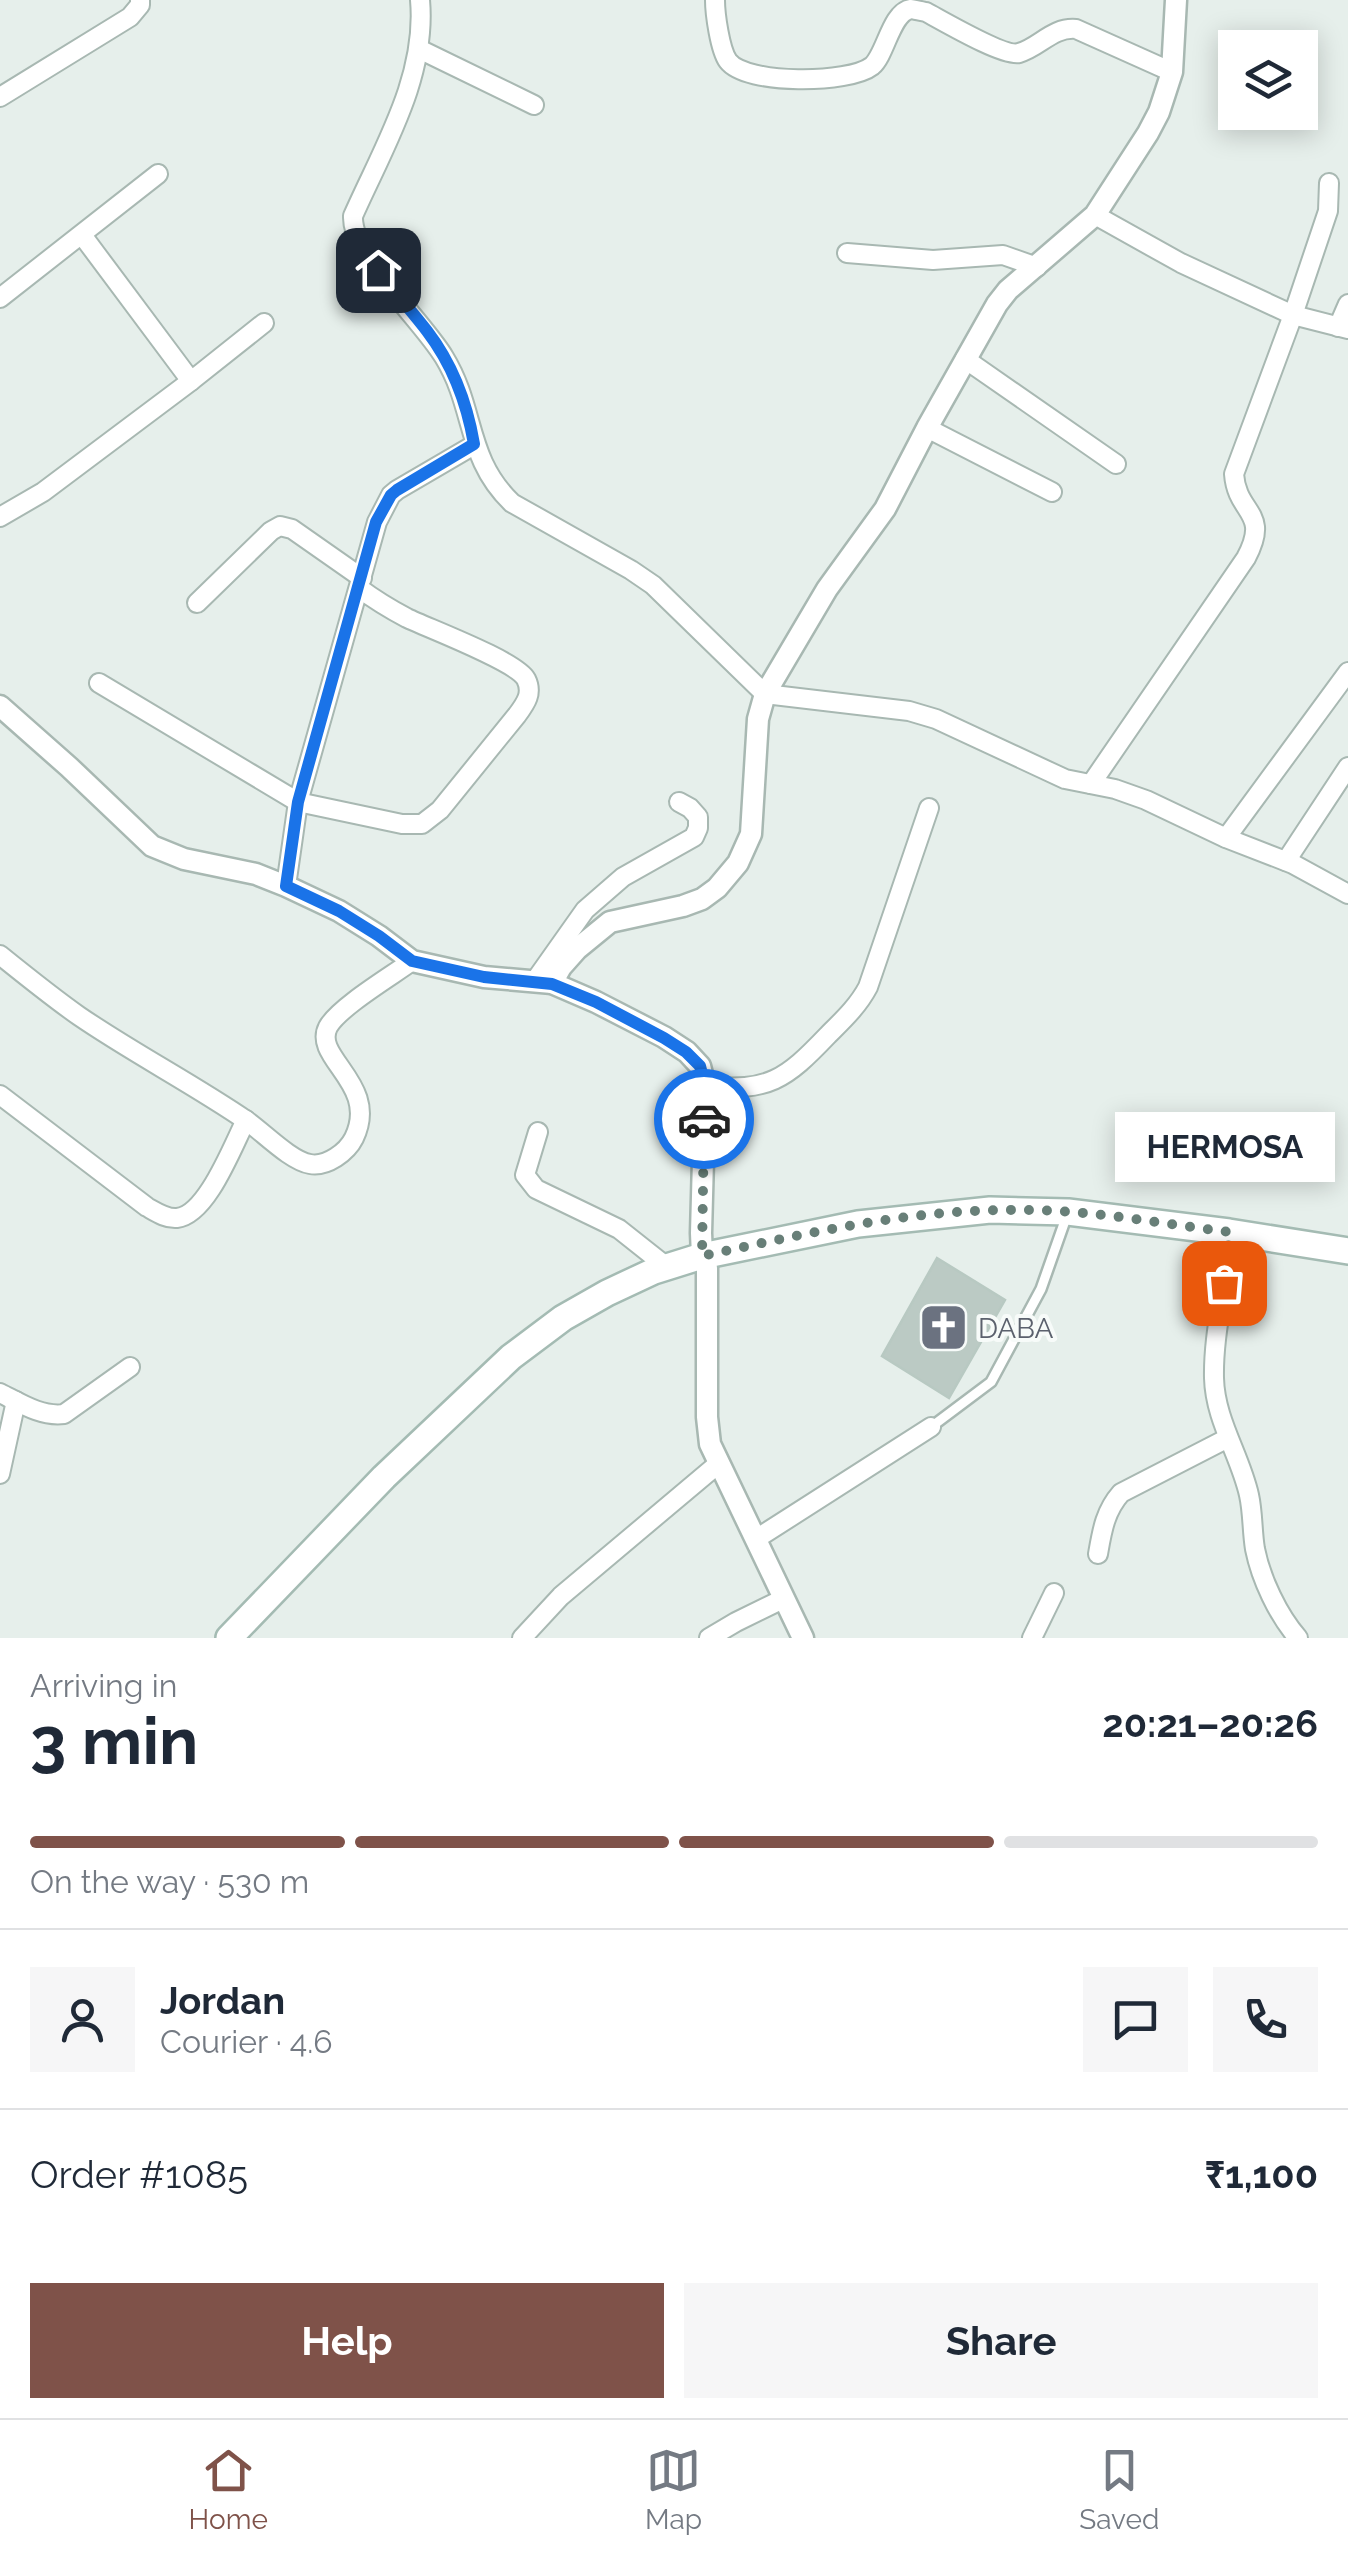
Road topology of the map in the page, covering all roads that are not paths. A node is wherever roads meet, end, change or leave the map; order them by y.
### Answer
1 (140, 0) edge
2 (420, 0) edge
3 (715, 0) edge
4 (1176, 0) edge
5 (419, 49) junction
6 (1172, 72) junction
7 (0, 96) edge
8 (534, 104) dead end
9 (158, 174) dead end
10 (1329, 183) dead end
11 (1095, 215) junction
12 (82, 235) junction
13 (847, 253) dead end
14 (1038, 267) junction
15 (0, 298) edge
16 (1348, 304) edge
17 (1293, 315) junction
18 (264, 323) dead end
19 (1343, 328) edge
20 (965, 360) junction
21 (191, 381) junction
22 (927, 428) junction
23 (474, 444) junction
24 (1116, 464) dead end
25 (1052, 492) dead end
26 (0, 517) edge
27 (361, 583) junction
28 (197, 602) dead end
29 (1348, 672) edge
30 (99, 684) dead end
31 (764, 694) junction
32 (0, 706) edge
33 (1348, 767) edge
34 (1092, 784) junction
35 (298, 802) junction
36 (679, 802) dead end
37 (929, 808) dead end
38 (1226, 838) junction
39 (1286, 861) junction
40 (286, 886) junction
41 (1348, 894) edge
42 (0, 955) edge
43 (412, 961) junction
44 (543, 983) junction
45 (705, 1086) junction
46 (0, 1095) edge
47 (246, 1120) junction
48 (538, 1132) dead end
49 (1068, 1212) junction
50 (1230, 1232) junction
51 (1348, 1251) edge
52 (702, 1256) junction
53 (667, 1267) junction
54 (130, 1367) dead end
55 (8, 1397) edge
56 (931, 1427) joint
57 (1228, 1438) junction
58 (718, 1464) junction
59 (0, 1474) edge
60 (756, 1538) junction
61 (1098, 1554) dead end
62 (1054, 1593) dead end
63 (783, 1600) junction
64 (229, 1638) edge
65 (522, 1638) edge
66 (708, 1638) edge
67 (802, 1638) edge
68 (1032, 1638) edge
69 (1298, 1638) edge

1 - 7 street
2 - 5 street
3 - 6 street
4 - 6 street
5 - 8 street
5 - 23 street
6 - 11 street
9 - 12 street
10 - 17 street
11 - 14 street
11 - 17 street
12 - 15 street
12 - 21 street
13 - 14 street
14 - 20 street
16 - 19 street
17 - 19 street
17 - 34 street
18 - 21 street
20 - 22 street
20 - 24 street
21 - 26 street
22 - 25 street
22 - 31 street
23 - 27 street
23 - 31 street
27 - 28 street
27 - 35 street
27 - 35 street
29 - 38 street
30 - 35 street
31 - 34 street
31 - 44 street
32 - 40 street
33 - 39 street
34 - 38 street
35 - 40 street
36 - 44 street
37 - 45 street
38 - 39 street
39 - 41 street
40 - 43 street
42 - 47 street
43 - 44 street
43 - 47 street
44 - 45 street
45 - 52 street
46 - 47 street
48 - 53 street
49 - 50 main road
49 - 52 main road
49 - 56 lane
50 - 51 main road
50 - 57 street
52 - 53 main road
52 - 58 street
53 - 64 main road
54 - 55 street
55 - 59 street
56 - 60 street
57 - 61 street
57 - 69 street
58 - 60 street
58 - 65 street
60 - 63 street
62 - 68 street
63 - 66 street
63 - 67 street

